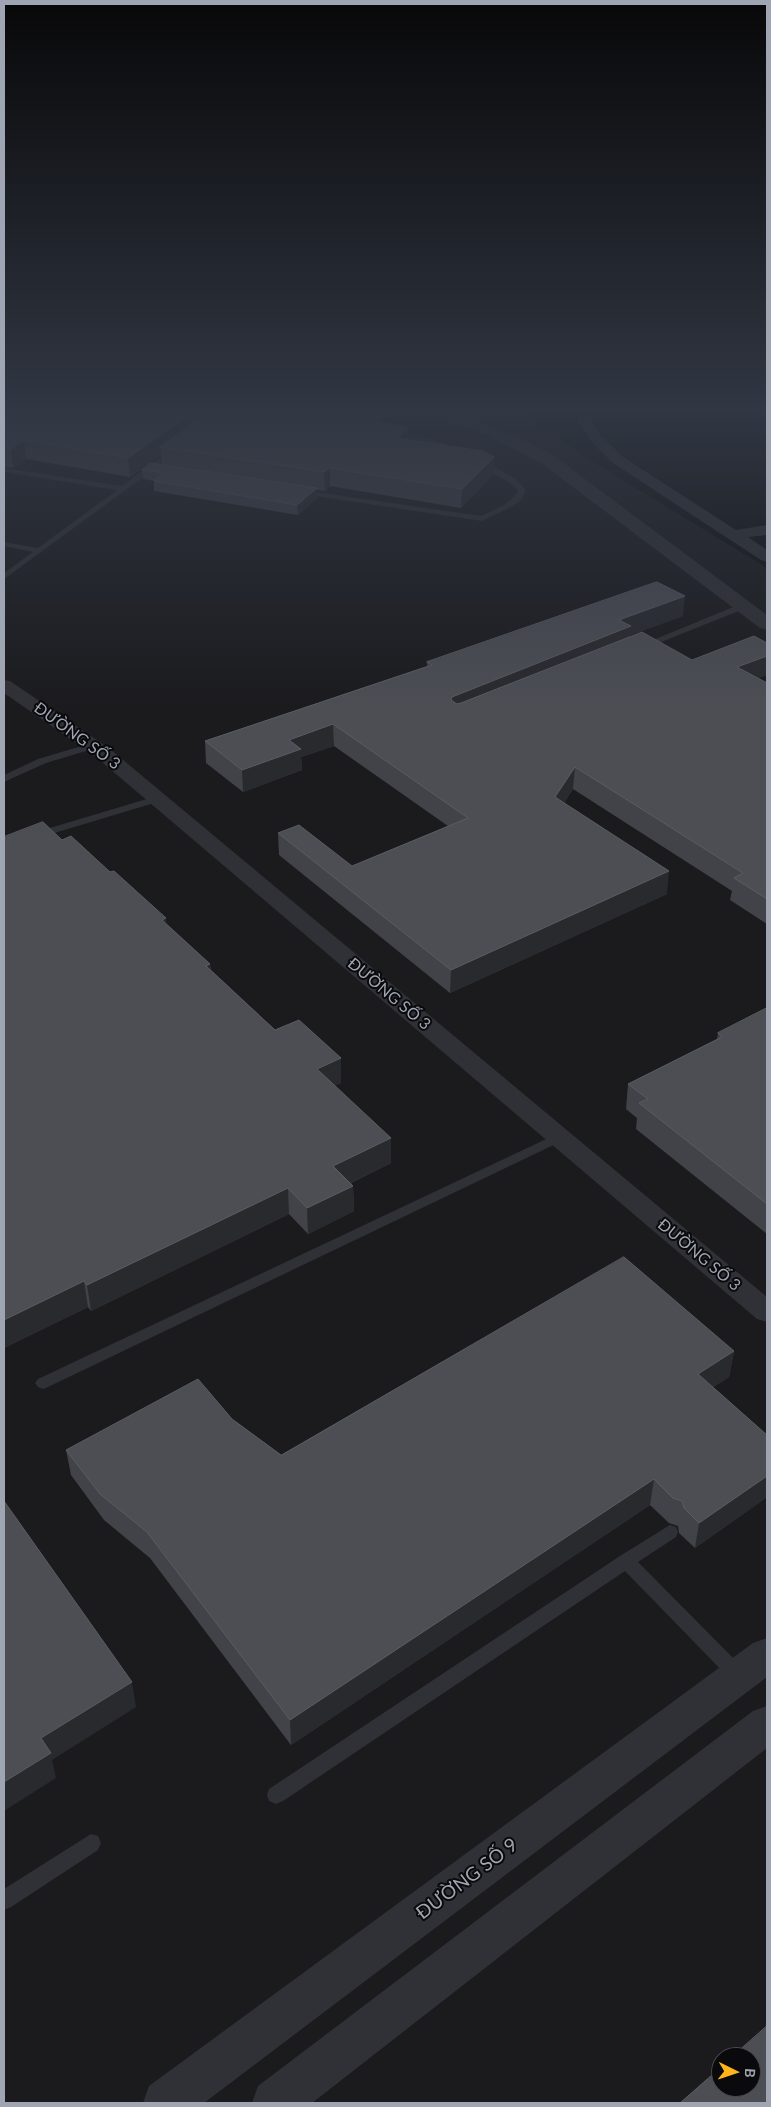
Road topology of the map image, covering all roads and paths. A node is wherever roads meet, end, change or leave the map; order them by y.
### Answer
1 (92, 511) edge
2 (431, 511) edge
3 (496, 511) edge
4 (617, 511) edge
5 (697, 511) edge
6 (767, 530) edge
7 (733, 535) junction
8 (4, 544) edge
9 (37, 550) junction
10 (767, 557) edge
11 (4, 577) edge
12 (743, 606) junction
13 (767, 624) edge
14 (632, 650) edge
15 (4, 685) edge
16 (92, 746) junction
17 (4, 779) edge
18 (157, 799) junction
19 (31, 837) edge
20 (559, 1137) junction
21 (767, 1312) edge
22 (43, 1383) dead end
23 (670, 1532) dead end
24 (626, 1560) junction
25 (754, 1666) edge
26 (767, 1724) edge
27 (276, 1795) dead end
28 (91, 1843) dead end
29 (4, 1900) edge
30 (166, 2103) edge
31 (274, 2103) edge

1 - 9 lane
2 - 3 lane
4 - 12 street
5 - 7 street
6 - 7 street
7 - 10 street
8 - 9 lane
9 - 11 lane
12 - 13 street
12 - 14 lane
15 - 16 street, ĐƯỜNG SỐ 3
16 - 17 lane
16 - 18 street, ĐƯỜNG SỐ 3
18 - 19 lane
18 - 20 street, ĐƯỜNG SỐ 3
20 - 21 street, ĐƯỜNG SỐ 3
20 - 22 lane
23 - 24 lane
24 - 25 lane
24 - 27 lane
25 - 30 street, ĐƯỜNG SỐ 9
26 - 31 street
28 - 29 lane

